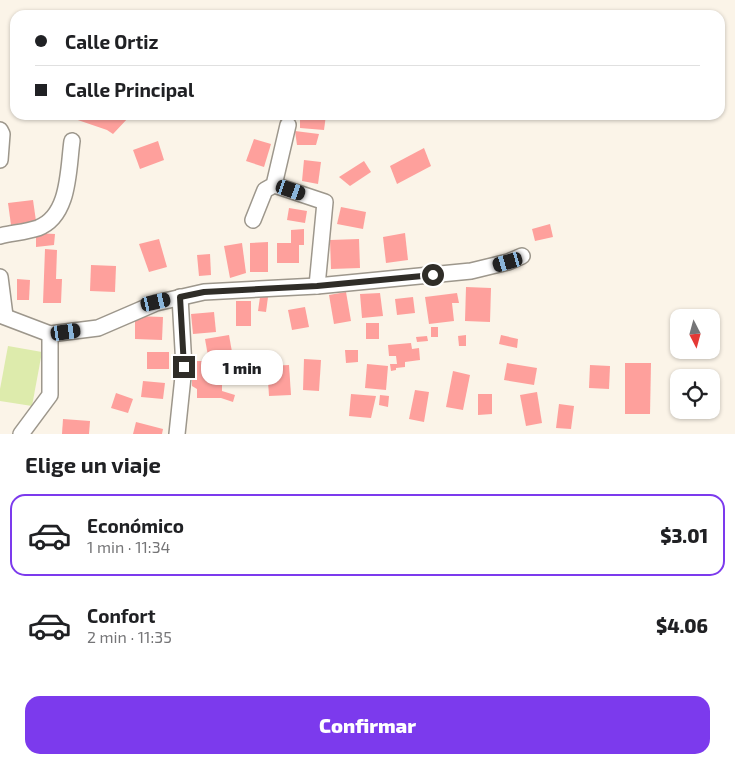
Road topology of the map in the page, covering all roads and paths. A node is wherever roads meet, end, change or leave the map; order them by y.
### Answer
1 (288, 125) dead end
2 (0, 130) edge
3 (72, 141) dead end
4 (0, 160) edge
5 (274, 185) junction
6 (253, 220) dead end
7 (0, 236) edge
8 (522, 256) dead end
9 (0, 277) edge
10 (317, 286) junction
11 (180, 297) junction
12 (2, 316) edge
13 (50, 334) junction
14 (21, 434) edge
15 (177, 434) edge

1 - 5 street
2 - 4 street
3 - 7 street
5 - 6 street
5 - 10 street
8 - 10 street
9 - 12 street
10 - 11 street
11 - 13 street
11 - 15 street
12 - 13 street
13 - 14 street

